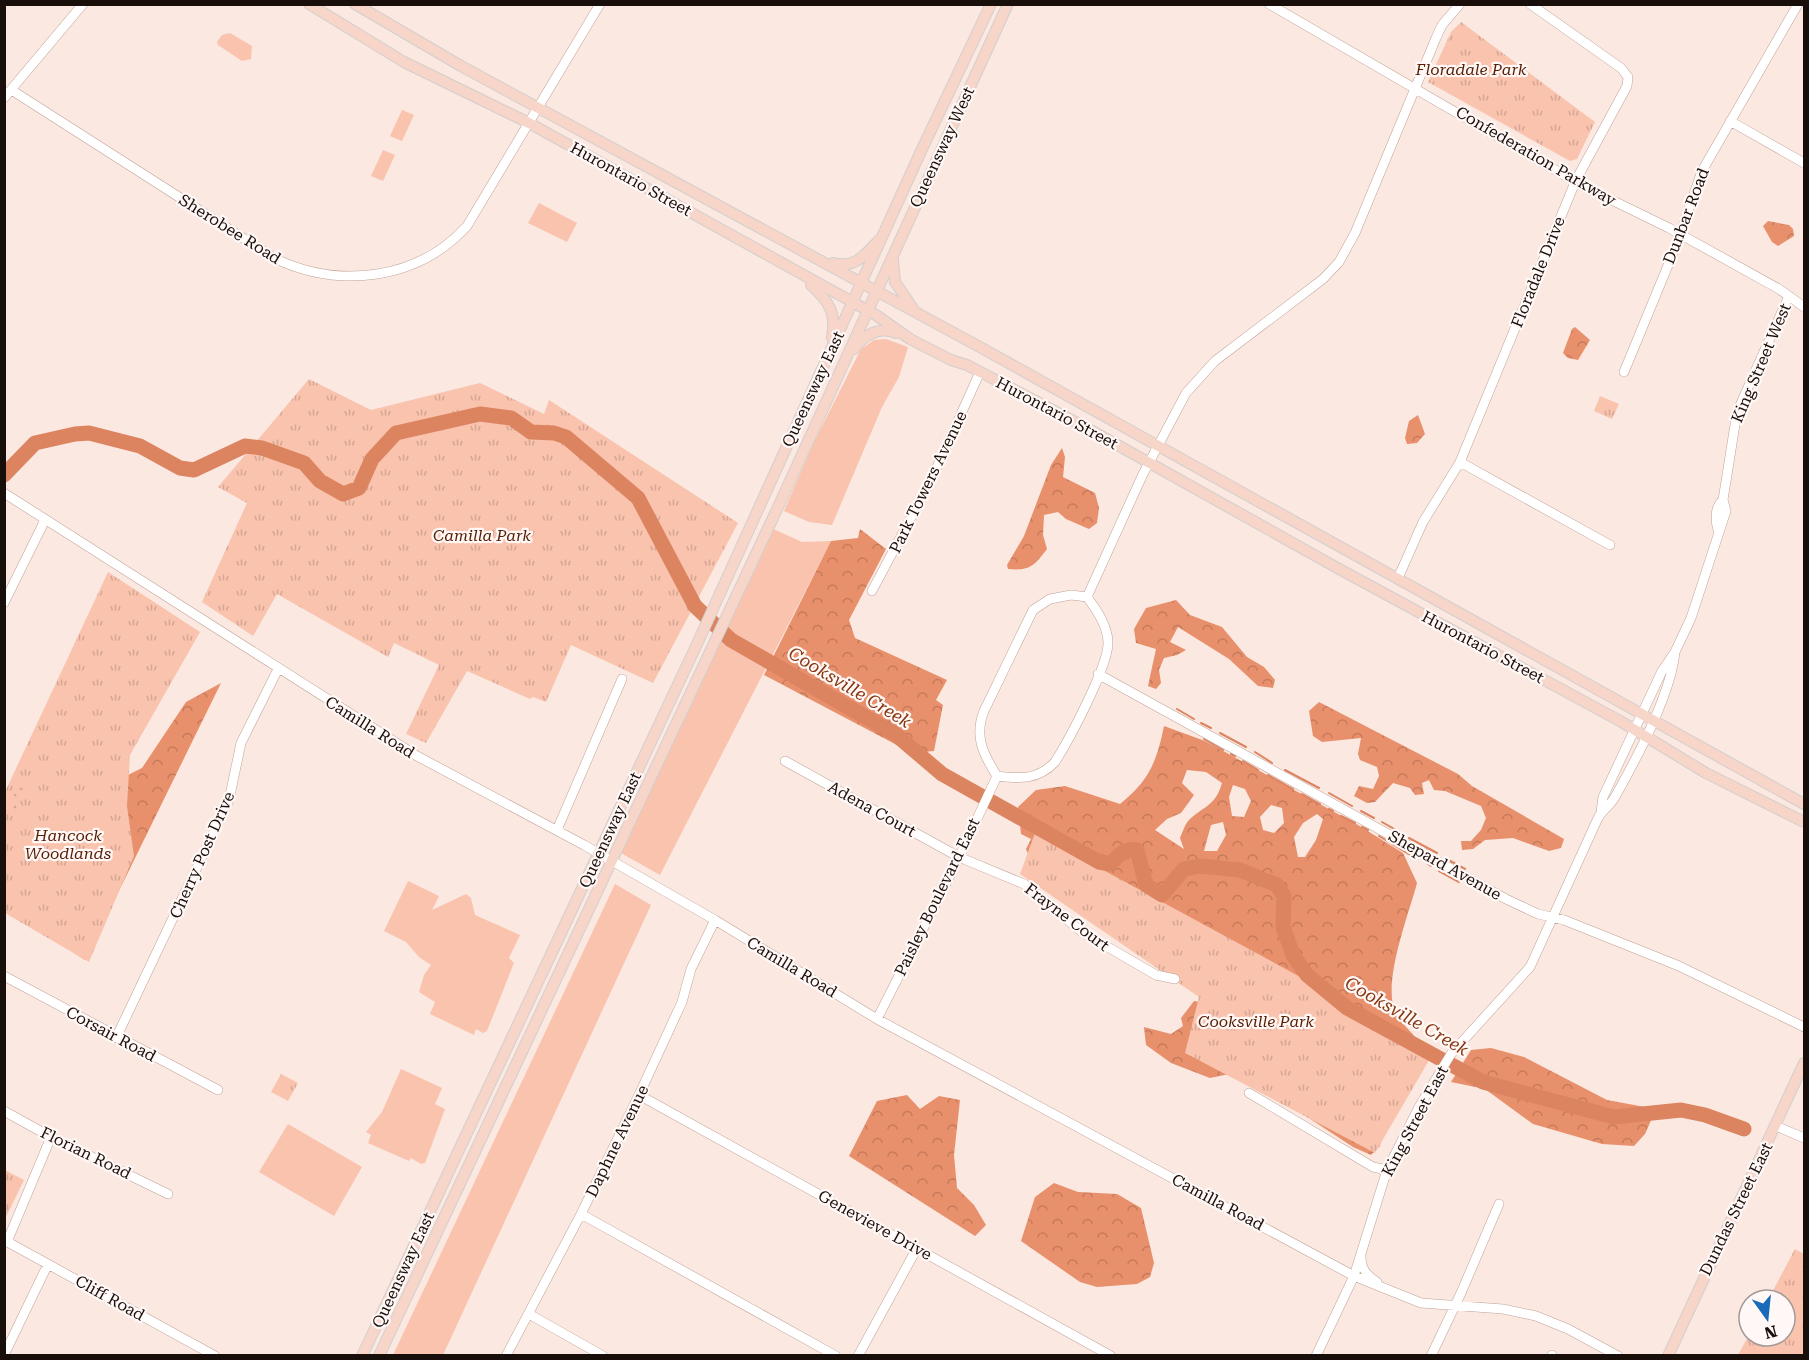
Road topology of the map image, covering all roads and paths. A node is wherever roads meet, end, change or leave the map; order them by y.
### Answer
1 (83, 4) edge
2 (309, 4) edge
3 (355, 4) edge
4 (600, 4) edge
5 (991, 4) edge
6 (1008, 4) edge
7 (1269, 4) edge
8 (1460, 4) edge
9 (1530, 4) edge
10 (1798, 4) edge
11 (1414, 87) junction
12 (13, 91) junction
13 (4, 98) edge
14 (539, 107) junction
15 (1730, 121) junction
16 (529, 123) junction
17 (1804, 162) edge
18 (1576, 180) junction
19 (885, 233) junction
20 (1680, 234) junction
21 (894, 250) junction
22 (821, 260) junction
23 (797, 273) junction
24 (863, 283) junction
25 (876, 291) junction
26 (1789, 297) junction
27 (853, 303) junction
28 (1804, 307) edge
29 (867, 310) junction
30 (918, 314) junction
31 (910, 339) junction
32 (830, 351) junction
33 (980, 372) junction
34 (1624, 372) dead end
35 (837, 378) junction
36 (1159, 446) junction
37 (1150, 462) junction
38 (1460, 462) junction
39 (4, 493) edge
40 (45, 520) junction
41 (1610, 545) dead end
42 (1398, 578) junction
43 (872, 591) dead end
44 (1087, 597) junction
45 (4, 603) edge
46 (1675, 652) junction
47 (278, 669) junction
48 (1098, 674) junction
49 (622, 679) dead end
50 (1642, 714) junction
51 (1653, 720) junction
52 (1635, 730) junction
53 (1645, 736) junction
54 (784, 761) dead end
55 (995, 779) junction
56 (1804, 804) edge
57 (1601, 812) junction
58 (1804, 822) edge
59 (557, 830) junction
60 (599, 853) junction
61 (958, 857) junction
62 (612, 861) junction
63 (1554, 918) junction
64 (715, 920) junction
65 (4, 976) edge
66 (1175, 978) dead end
67 (877, 1019) junction
68 (1804, 1026) edge
69 (116, 1038) junction
70 (1804, 1063) edge
71 (218, 1090) dead end
72 (1249, 1093) dead end
73 (639, 1095) junction
74 (4, 1110) edge
75 (1776, 1126) junction
76 (51, 1137) junction
77 (1804, 1138) edge
78 (1387, 1170) junction
79 (168, 1194) dead end
80 (1498, 1204) dead end
81 (582, 1215) junction
82 (6, 1241) edge
83 (1362, 1242) junction
84 (918, 1248) junction
85 (48, 1264) junction
86 (1354, 1276) junction
87 (1400, 1295) junction
88 (1454, 1307) junction
89 (529, 1314) junction
90 (4, 1355) edge
91 (215, 1356) edge
92 (362, 1356) edge
93 (379, 1356) edge
94 (506, 1356) edge
95 (603, 1356) edge
96 (836, 1356) edge
97 (858, 1356) edge
98 (1111, 1356) edge
99 (1316, 1356) edge
100 (1431, 1356) edge
101 (1618, 1356) edge
102 (1668, 1356) edge

1 - 12 street
2 - 16 main road, Hurontario Street
3 - 14 main road, Hurontario Street
4 - 14 street, Sherobee Road
5 - 19 main road, Queensway West
6 - 21 main road, Queensway West
7 - 11 street, Confederation Parkway
8 - 11 street
9 - 18 street, Floradale Drive
10 - 15 street, Dunbar Road
11 - 18 street, Confederation Parkway
11 - 36 street
12 - 13 street
12 - 16 street, Sherobee Road
14 - 16 street, Sherobee Road
14 - 22 main road, Hurontario Street
15 - 17 street
15 - 20 street, Dunbar Road
16 - 23 main road, Hurontario Street
18 - 20 street, Confederation Parkway
18 - 38 street, Floradale Drive
19 - 22 main road
19 - 24 main road, Queensway West
20 - 26 street, Confederation Parkway
20 - 34 street, Dunbar Road
21 - 25 main road, Queensway West
21 - 30 main road
22 - 24 main road, Hurontario Street
23 - 27 main road, Hurontario Street
23 - 32 main road
24 - 25 main road, Hurontario Street
24 - 27 main road, Queensway East
25 - 29 main road, Queensway East
25 - 30 main road, Hurontario Street
26 - 28 street, Confederation Parkway
26 - 46 street, King Street West
27 - 29 main road, Hurontario Street
27 - 32 main road, Queensway East
29 - 31 main road, Hurontario Street
29 - 35 main road, Queensway East
30 - 36 main road, Hurontario Street
31 - 33 main road, Hurontario Street
31 - 35 main road
32 - 60 main road, Queensway East
33 - 37 main road, Hurontario Street
33 - 43 street, Park Towers Avenue
35 - 62 main road, Queensway East
36 - 37 street
36 - 42 main road, Hurontario Street
37 - 44 street
37 - 52 main road, Hurontario Street
38 - 41 street
38 - 42 street, Floradale Drive
39 - 40 street, Camilla Road
40 - 45 street
40 - 47 street, Camilla Road
42 - 50 main road, Hurontario Street
44 - 48 street
44 - 55 street
46 - 50 street, King Street West
46 - 51 street, King Street West
47 - 59 street, Camilla Road
47 - 69 street, Cherry Post Drive
48 - 55 street
48 - 63 street, Shepard Avenue
49 - 59 street
50 - 51 main road, Hurontario Street
50 - 52 street, King Street West
51 - 53 street, King Street West
51 - 56 main road, Hurontario Street
52 - 53 main road, Hurontario Street
52 - 57 street, King Street East
53 - 57 street, King Street East
53 - 58 main road, Hurontario Street
54 - 61 street, Adena Court
55 - 61 street, Paisley Boulevard East
57 - 63 street, King Street East
59 - 60 street, Camilla Road
60 - 62 street, Camilla Road
60 - 92 main road, Queensway East
61 - 66 street, Frayne Court
61 - 67 street, Paisley Boulevard East
62 - 64 street, Camilla Road
62 - 93 main road, Queensway East
63 - 68 street, Shepard Avenue
63 - 78 street, King Street East
64 - 67 street, Camilla Road
64 - 73 street, Daphne Avenue
65 - 69 street, Corsair Road
67 - 86 street, Camilla Road
69 - 71 street, Corsair Road
70 - 75 main road, Dundas Street East
72 - 78 street
73 - 81 street, Daphne Avenue
73 - 84 street, Genevieve Drive
74 - 76 street, Florian Road
75 - 77 street
75 - 102 main road, Dundas Street East
76 - 79 street, Florian Road
76 - 82 street
78 - 83 street, King Street East
80 - 88 street
81 - 89 street, Daphne Avenue
81 - 96 street
82 - 85 street, Cliff Road
83 - 86 street, King Street East
83 - 87 street
84 - 97 street
84 - 98 street, Genevieve Drive
85 - 90 street
85 - 91 street, Cliff Road
86 - 87 street, Camilla Road
86 - 99 street, King Street East
87 - 88 street, Camilla Road
88 - 100 street
88 - 101 street, Camilla Road
89 - 94 street, Daphne Avenue
89 - 95 street

